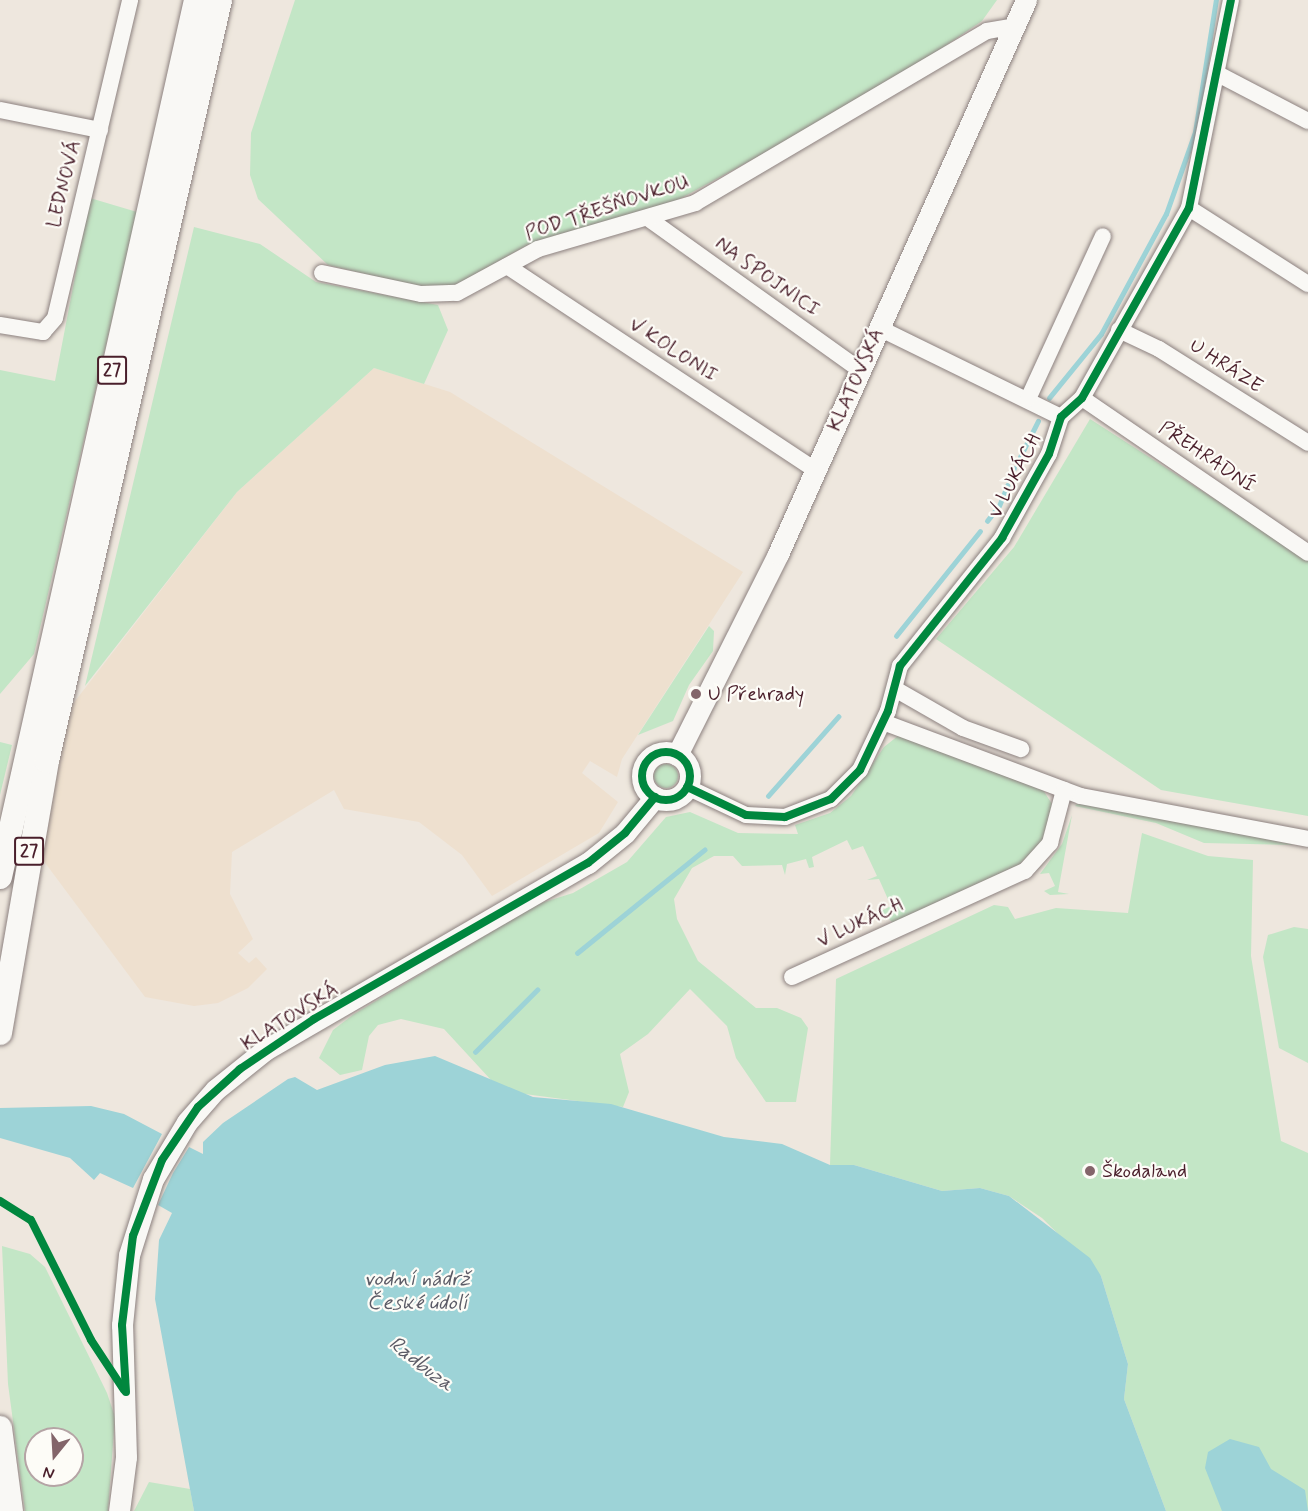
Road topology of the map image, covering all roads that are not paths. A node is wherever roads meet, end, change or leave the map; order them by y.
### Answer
1 (130, 0) edge
2 (196, 0) edge
3 (220, 0) edge
4 (1026, 0) edge
5 (1231, 0) edge
6 (1014, 26) junction
7 (1220, 75) junction
8 (0, 110) edge
9 (1308, 121) edge
10 (100, 130) junction
11 (1189, 208) junction
12 (649, 219) junction
13 (1103, 236) dead end
14 (507, 266) junction
15 (322, 273) dead end
16 (1308, 284) edge
17 (0, 325) edge
18 (879, 328) junction
19 (1119, 330) junction
20 (860, 370) junction
21 (1082, 398) junction
22 (1028, 399) junction
23 (1061, 417) junction
24 (1308, 443) edge
25 (815, 470) junction
26 (1308, 553) edge
27 (895, 689) junction
28 (883, 722) junction
29 (1021, 749) dead end
30 (677, 755) junction
31 (687, 787) junction
32 (1064, 790) junction
33 (655, 797) junction
34 (1308, 838) edge
35 (0, 877) edge
36 (792, 977) dead end
37 (0, 1033) edge
38 (0, 1428) edge
39 (11, 1511) edge
40 (119, 1511) edge

1 - 10 street, LEDNOVÁ
2 - 35 highway, 27
3 - 37 highway, 27
4 - 6 main road, KLATOVSKÁ
5 - 7 street, V LUKÁCH
6 - 12 street, POD TŘEŠŇOVKOU
6 - 18 main road, KLATOVSKÁ
7 - 9 street
7 - 11 street, V LUKÁCH
8 - 10 street
10 - 17 street, LEDNOVÁ
11 - 16 street
11 - 19 street, V LUKÁCH
12 - 14 street, POD TŘEŠŇOVKOU
12 - 20 street, NA SPOJNICI
13 - 22 street
14 - 15 street, POD TŘEŠŇOVKOU
14 - 25 street, V KOLONII
18 - 20 main road, KLATOVSKÁ
18 - 22 street, V LUKÁCH
19 - 21 street, V LUKÁCH
19 - 24 street, U HRÁZE
20 - 25 main road, KLATOVSKÁ
21 - 23 street, V LUKÁCH
21 - 26 street, PŘEHRADNÍ
22 - 23 street, V LUKÁCH
23 - 27 street, V LUKÁCH
25 - 30 main road, KLATOVSKÁ
27 - 28 street, V LUKÁCH
27 - 29 street
28 - 31 street, V LUKÁCH
28 - 32 street
30 - 31 main road
30 - 33 main road
31 - 33 main road
32 - 34 street
32 - 36 street, V LUKÁCH
33 - 40 main road, KLATOVSKÁ
38 - 39 highway

